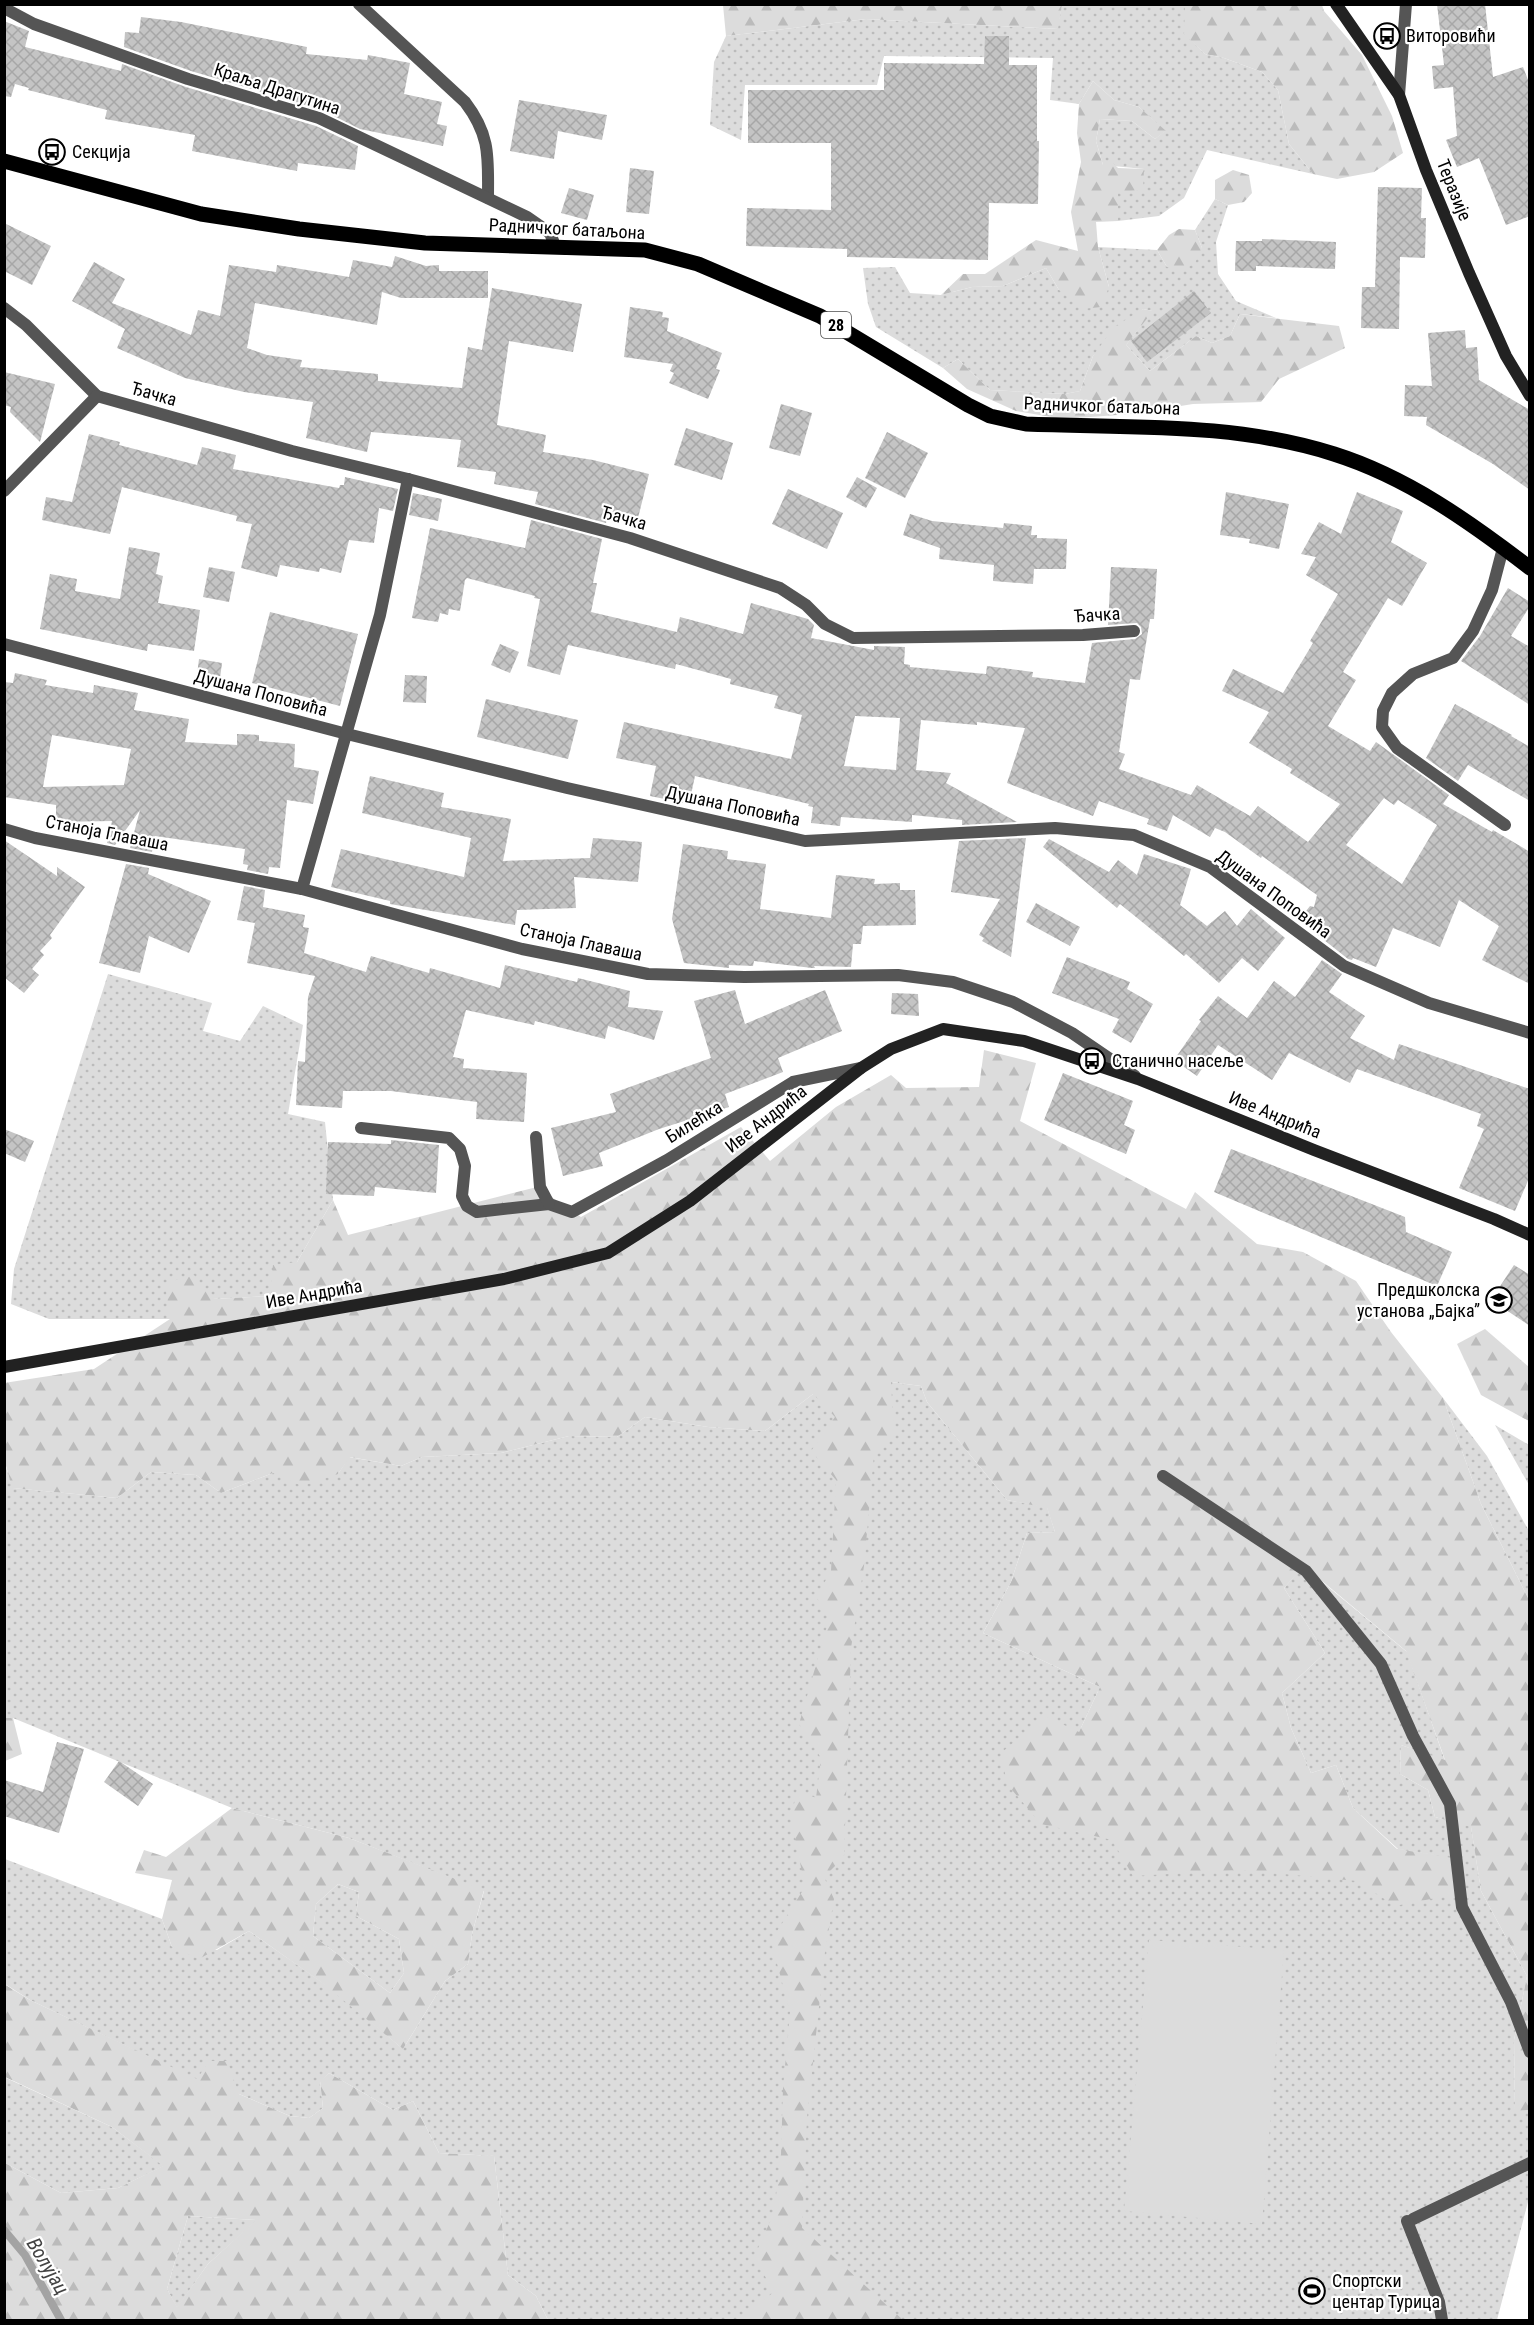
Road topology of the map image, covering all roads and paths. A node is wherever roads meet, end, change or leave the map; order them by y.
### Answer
1 (359, 4) edge
2 (1336, 4) edge
3 (1406, 4) edge
4 (4, 8) edge
5 (1399, 95) junction
6 (4, 161) edge
7 (488, 198) junction
8 (555, 246) junction
9 (4, 308) edge
10 (97, 396) junction
11 (1530, 396) edge
12 (408, 479) junction
13 (4, 491) edge
14 (1503, 548) junction
15 (1530, 568) edge
16 (1134, 631) dead end
17 (4, 644) edge
18 (347, 734) junction
19 (1505, 825) dead end
20 (4, 829) edge
21 (302, 889) junction
22 (1530, 1034) edge
23 (861, 1068) junction
24 (1138, 1079) junction
25 (361, 1128) dead end
26 (536, 1137) dead end
27 (549, 1204) junction
28 (1530, 1235) edge
29 (4, 1367) edge
30 (1163, 1476) dead end
31 (1530, 2052) edge
32 (1530, 2163) edge
33 (1442, 2320) edge

1 - 7 street
2 - 5 street, Теразије
3 - 5 street
4 - 7 street, Краља Драгутина
5 - 11 street, Теразије
6 - 8 main road, Радничког батаљона / 28
7 - 8 street, Краља Драгутина
8 - 14 main road, Радничког батаљона / 28
9 - 10 street, Ђачка
10 - 12 street, Ђачка
10 - 13 street
12 - 16 street, Ђачка
12 - 18 street
14 - 15 main road, Радничког батаљона / 28
14 - 19 street
17 - 18 street, Душана Поповића
18 - 21 street
18 - 22 street, Душана Поповића
20 - 21 street, Станоја Главаша
21 - 24 street, Станоја Главаша
23 - 24 street, Иве Андрића
23 - 27 street, Билећка
23 - 29 street, Иве Андрића
24 - 28 street, Иве Андрића
25 - 27 street, Билећка
26 - 27 street
30 - 31 street
32 - 33 street

